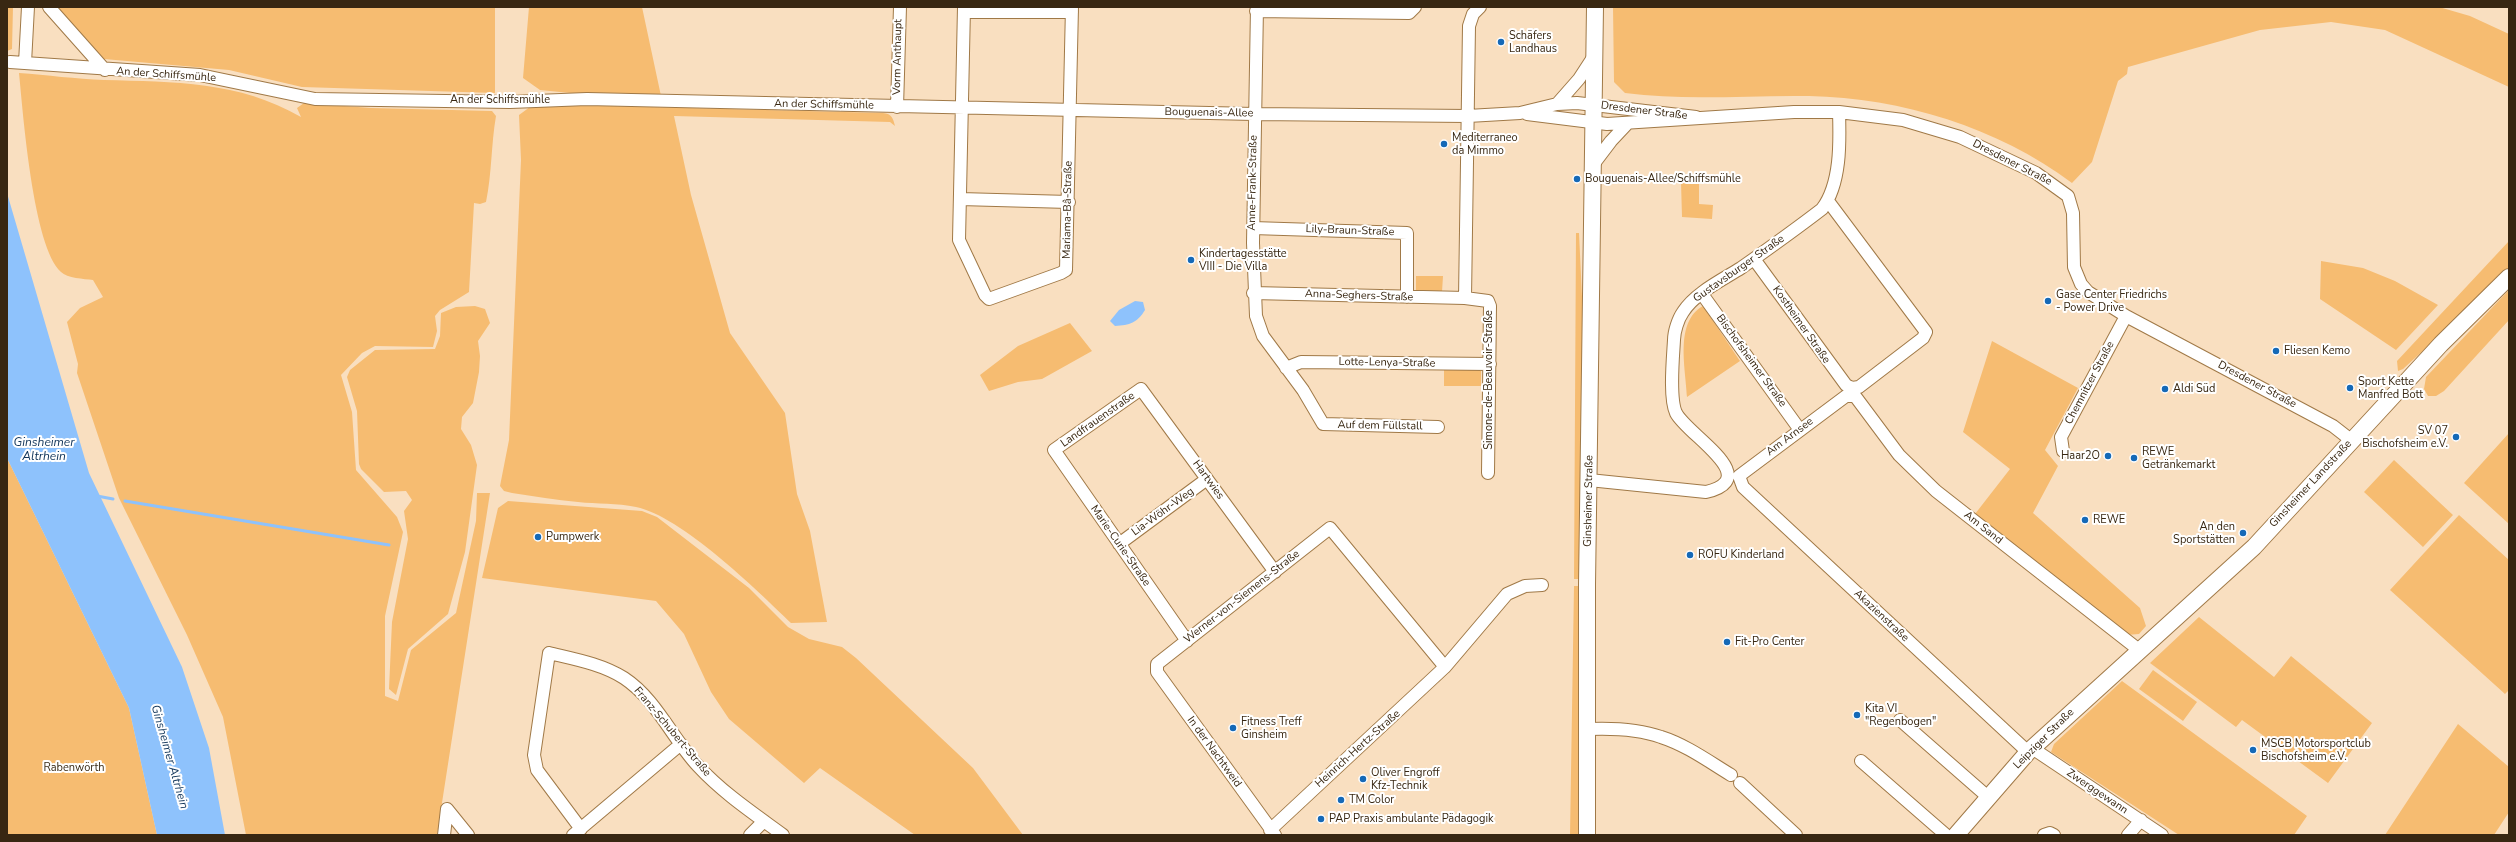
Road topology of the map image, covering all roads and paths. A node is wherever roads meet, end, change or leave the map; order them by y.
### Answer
1 (28, 7) edge
2 (49, 7) edge
3 (900, 7) edge
4 (1415, 7) edge
5 (1480, 7) edge
6 (1595, 7) edge
7 (964, 9) edge
8 (1072, 9) edge
9 (1256, 9) edge
10 (1594, 56) junction
11 (10, 62) dead end
12 (25, 63) junction
13 (105, 70) junction
14 (1557, 104) junction
15 (1593, 104) junction
16 (897, 107) junction
17 (963, 109) junction
18 (1071, 110) junction
19 (1839, 112) junction
20 (1520, 113) junction
21 (1254, 114) junction
22 (1468, 116) junction
23 (1696, 117) junction
24 (1593, 123) junction
25 (1627, 124) junction
26 (1592, 167) junction
27 (960, 199) junction
28 (1828, 201) junction
29 (1069, 202) junction
30 (1253, 228) junction
31 (1754, 259) junction
32 (2509, 277) edge
33 (1254, 293) junction
34 (1702, 294) junction
35 (1407, 297) junction
36 (1465, 298) junction
37 (2126, 316) junction
38 (1490, 364) junction
39 (1286, 368) junction
40 (1141, 389) joint
41 (1842, 399) joint
42 (1323, 424) joint
43 (1438, 427) dead end
44 (1800, 430) junction
45 (2351, 440) junction
46 (1054, 450) joint
47 (2063, 451) dead end
48 (1488, 473) dead end
49 (1734, 476) junction
50 (1207, 480) junction
51 (1589, 480) junction
52 (1119, 544) junction
53 (1275, 572) junction
54 (1542, 585) dead end
55 (1187, 641) junction
56 (2139, 650) junction
57 (1156, 668) joint
58 (1445, 668) junction
59 (1900, 720) dead end
60 (1587, 729) junction
61 (681, 744) junction
62 (2030, 750) junction
63 (1861, 761) dead end
64 (1730, 775) dead end
65 (1740, 783) dead end
66 (1988, 797) junction
67 (2140, 820) junction
68 (764, 821) junction
69 (577, 832) edge
70 (1272, 832) edge
71 (444, 835) edge
72 (468, 835) edge
73 (750, 835) edge
74 (782, 835) edge
75 (1587, 835) edge
76 (1796, 835) edge
77 (1946, 835) edge
78 (1956, 835) edge
79 (2044, 835) edge
80 (2054, 835) edge
81 (2128, 835) edge
82 (2162, 835) edge

1 - 12 street
2 - 13 street
3 - 16 street, Vorm Anthaupt
4 - 9 street
5 - 22 street
6 - 10 main road, Ginsheimer Straße
7 - 8 street
7 - 17 street, Mariama-Bâ-Straße
8 - 18 street, Mariama-Bâ-Straße
9 - 21 street, Anne-Frank-Straße
10 - 14 street
10 - 15 main road, Ginsheimer Straße
11 - 12 street, An der Schiffsmühle
12 - 13 street, An der Schiffsmühle
13 - 16 street, An der Schiffsmühle
14 - 15 street, Bouguenais-Allee
14 - 20 street, Bouguenais-Allee
15 - 23 street, Dresdener Straße
15 - 24 main road, Ginsheimer Straße
16 - 17 street, Bouguenais-Allee
17 - 18 street, Bouguenais-Allee
17 - 27 street, Mariama-Bâ-Straße
18 - 21 street, Bouguenais-Allee
18 - 29 street, Mariama-Bâ-Straße
19 - 23 street, Dresdener Straße
19 - 28 street, Gustavsburger Straße
19 - 37 street, Dresdener Straße
20 - 22 street, Bouguenais-Allee
20 - 24 street, Bouguenais-Allee
21 - 22 street, Bouguenais-Allee
21 - 30 street, Anne-Frank-Straße
22 - 36 street
23 - 25 street, Dresdener Straße
24 - 25 street, Dresdener Straße
24 - 26 main road, Ginsheimer Straße
25 - 26 street
26 - 51 main road, Ginsheimer Straße
27 - 29 street
27 - 29 street, Mariama-Bâ-Straße
28 - 31 street, Gustavsburger Straße
28 - 31 street, Kostheimer Straße
30 - 33 street, Anne-Frank-Straße
30 - 35 street, Lily-Braun-Straße
31 - 34 street, Gustavsburger Straße
32 - 45 main road, Ginsheimer Landstraße
33 - 35 street, Anna-Seghers-Straße
33 - 39 street, Anne-Frank-Straße
34 - 44 street, Bischofsheimer Straße
34 - 49 street, Gustavsburger Straße
35 - 36 street, Anna-Seghers-Straße
36 - 38 street, Simone-de-Beauvoir-Straße
37 - 45 street, Dresdener Straße
37 - 47 street, Chemnitzer Straße
38 - 39 street, Lotte-Lenya-Straße
38 - 48 street, Simone-de-Beauvoir-Straße
39 - 42 street, Anne-Frank-Straße
40 - 46 street, Landfrauenstraße
40 - 50 street, Hartwies
41 - 44 street, Am Arnsee
41 - 56 street, Am Sand
42 - 43 street, Auf dem Füllstall
44 - 49 street, Am Arnsee
45 - 56 main road, Ginsheimer Landstraße
46 - 52 street, Marie-Curie-Straße
49 - 51 street
49 - 62 street, Akazienstraße
50 - 52 street, Lia-Wöhr-Weg
50 - 53 street, Hartwies
51 - 60 main road, Ginsheimer Straße
52 - 55 street, Marie-Curie-Straße
53 - 55 street, Werner-von-Siemens-Straße
53 - 58 street, Werner-von-Siemens-Straße
54 - 58 street, Heinrich-Hertz-Straße
55 - 57 street, Werner-von-Siemens-Straße
56 - 62 main road, Leipziger Straße
57 - 70 street, In der Nachtweid
58 - 70 street, Heinrich-Hertz-Straße
59 - 66 street
60 - 64 street
60 - 75 main road, Ginsheimer Straße
61 - 68 street, Franz-Schubert-Straße
61 - 69 street
61 - 69 street, Franz-Schubert-Straße
62 - 66 main road, Leipziger Straße
62 - 67 street, Zwerggewann
63 - 77 street
65 - 76 street
66 - 78 main road, Leipziger Straße
67 - 81 street
67 - 82 street, Zwerggewann
68 - 73 street
68 - 74 street, Franz-Schubert-Straße
71 - 72 street
79 - 80 street

